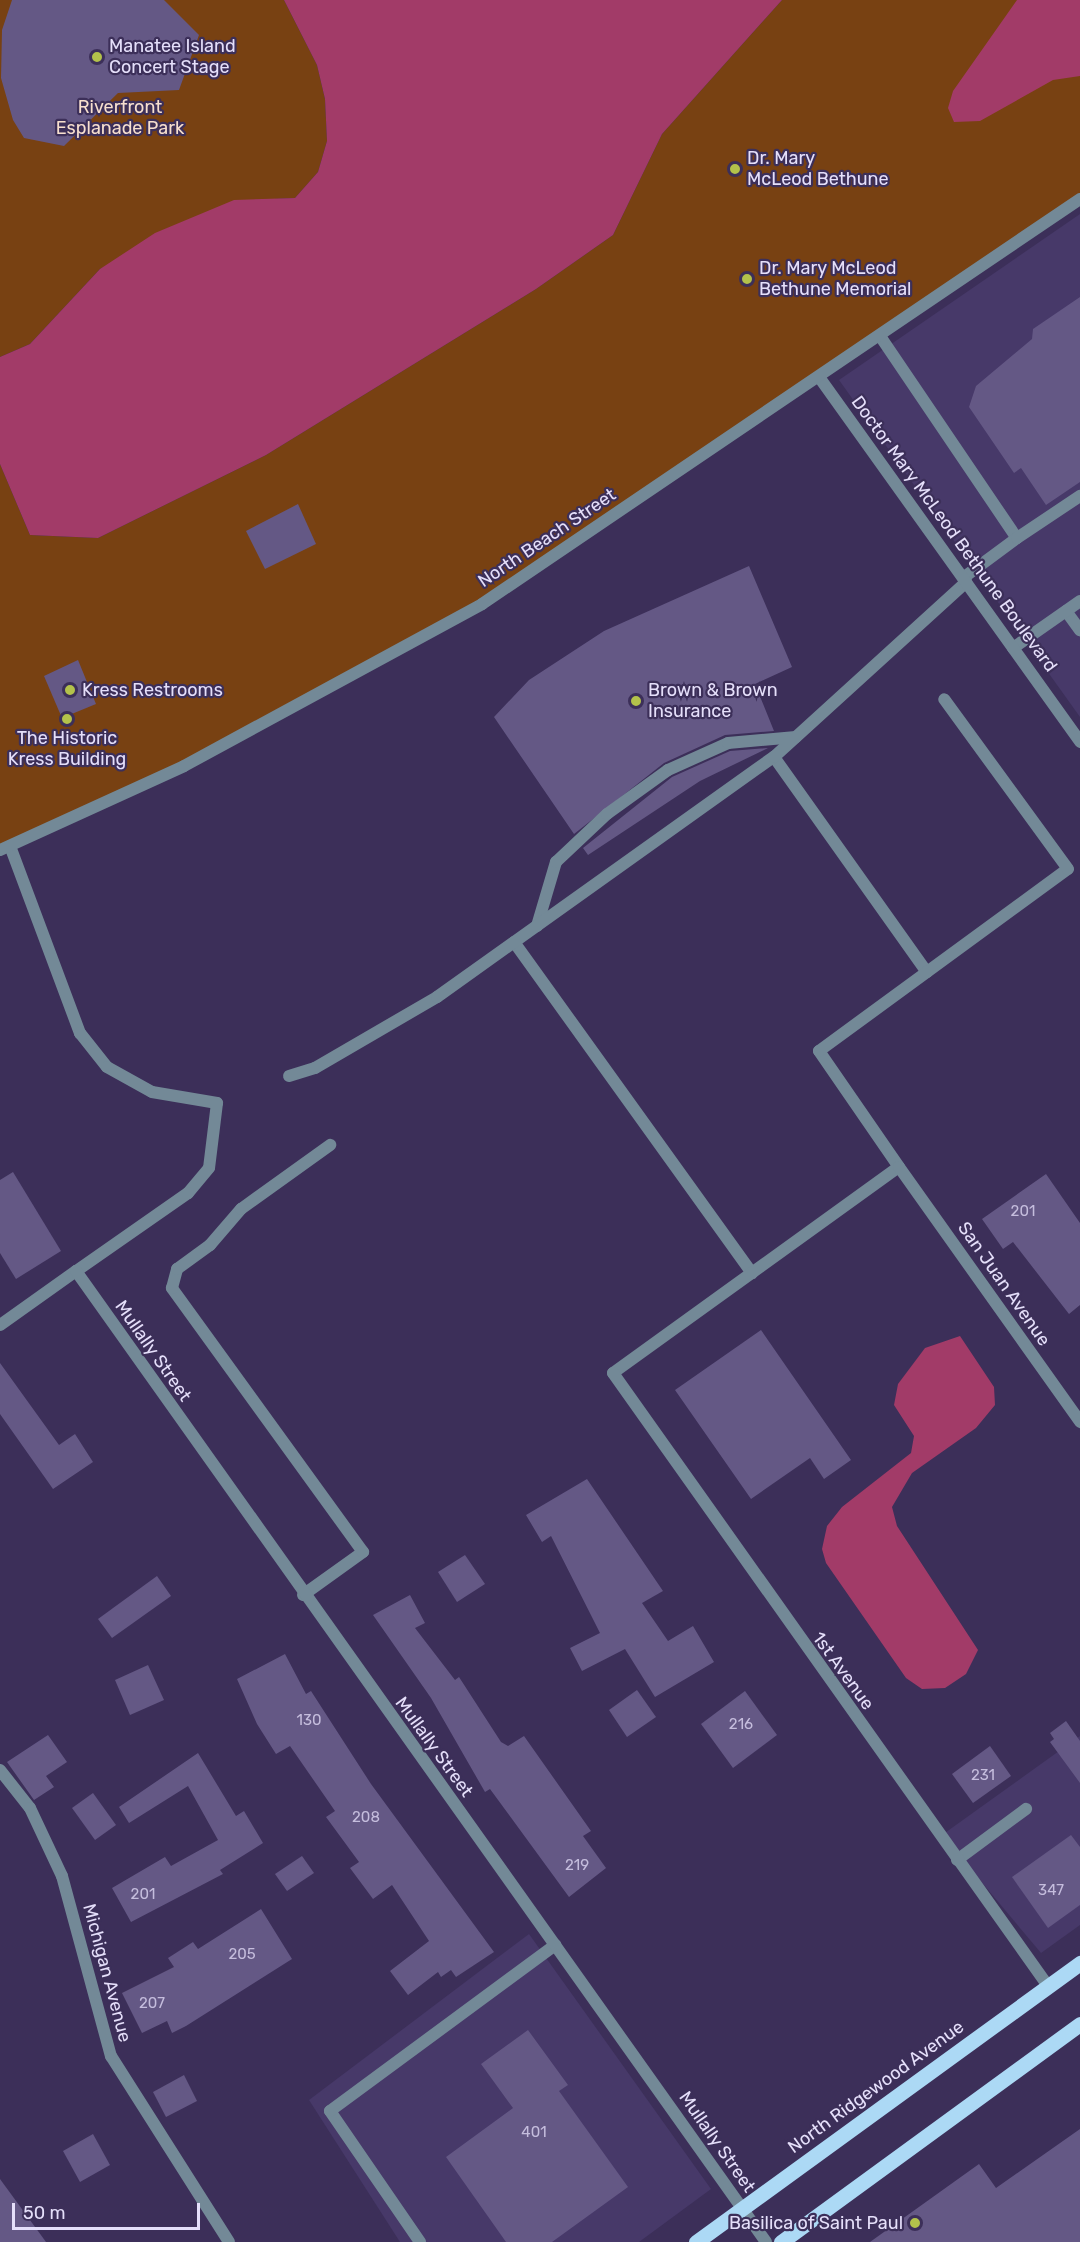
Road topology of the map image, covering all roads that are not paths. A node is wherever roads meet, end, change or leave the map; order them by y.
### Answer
1 (1080, 199) edge
2 (880, 336) junction
3 (819, 377) junction
4 (1080, 496) edge
5 (1017, 538) junction
6 (965, 580) junction
7 (1080, 601) edge
8 (1066, 611) junction
9 (1080, 630) edge
10 (1012, 648) junction
11 (944, 699) dead end
12 (796, 737) junction
13 (1080, 742) edge
14 (774, 757) junction
15 (5, 848) edge
16 (537, 926) junction
17 (514, 942) junction
18 (927, 972) junction
19 (289, 1076) dead end
20 (330, 1145) dead end
21 (900, 1167) junction
22 (76, 1271) junction
23 (752, 1273) junction
24 (0, 1326) edge
25 (1080, 1422) edge
26 (303, 1595) junction
27 (0, 1770) edge
28 (1026, 1809) dead end
29 (957, 1860) junction
30 (555, 1945) junction
31 (1080, 1963) edge
32 (1048, 1986) junction
33 (1080, 2024) edge
34 (742, 2208) junction
35 (229, 2242) edge
36 (420, 2242) edge
37 (696, 2242) edge
38 (766, 2242) edge
39 (781, 2242) edge

1 - 2 street, North Beach Street
2 - 3 street, North Beach Street
2 - 5 street
3 - 6 street, Doctor Mary McLeod Bethune Boulevard
3 - 15 street, North Beach Street
4 - 5 street
5 - 6 street
6 - 10 street, Doctor Mary McLeod Bethune Boulevard
6 - 12 street
7 - 8 street
8 - 9 street
8 - 10 street
10 - 13 street, Doctor Mary McLeod Bethune Boulevard
11 - 18 street
12 - 14 street
12 - 16 street
14 - 16 street
14 - 18 street
15 - 22 street
16 - 17 street
17 - 19 street
17 - 23 street
18 - 21 street, San Juan Avenue
20 - 26 street
21 - 23 street
21 - 25 street, San Juan Avenue
22 - 24 street
22 - 26 street, Mullally Street
23 - 29 street, 1st Avenue
26 - 30 street, Mullally Street
27 - 35 street, Michigan Avenue
28 - 29 street
29 - 32 street, 1st Avenue
30 - 34 street, Mullally Street
30 - 36 street
31 - 32 main road, North Ridgewood Avenue
32 - 34 main road, North Ridgewood Avenue
33 - 39 main road
34 - 37 main road, North Ridgewood Avenue
34 - 38 street, Mullally Street

